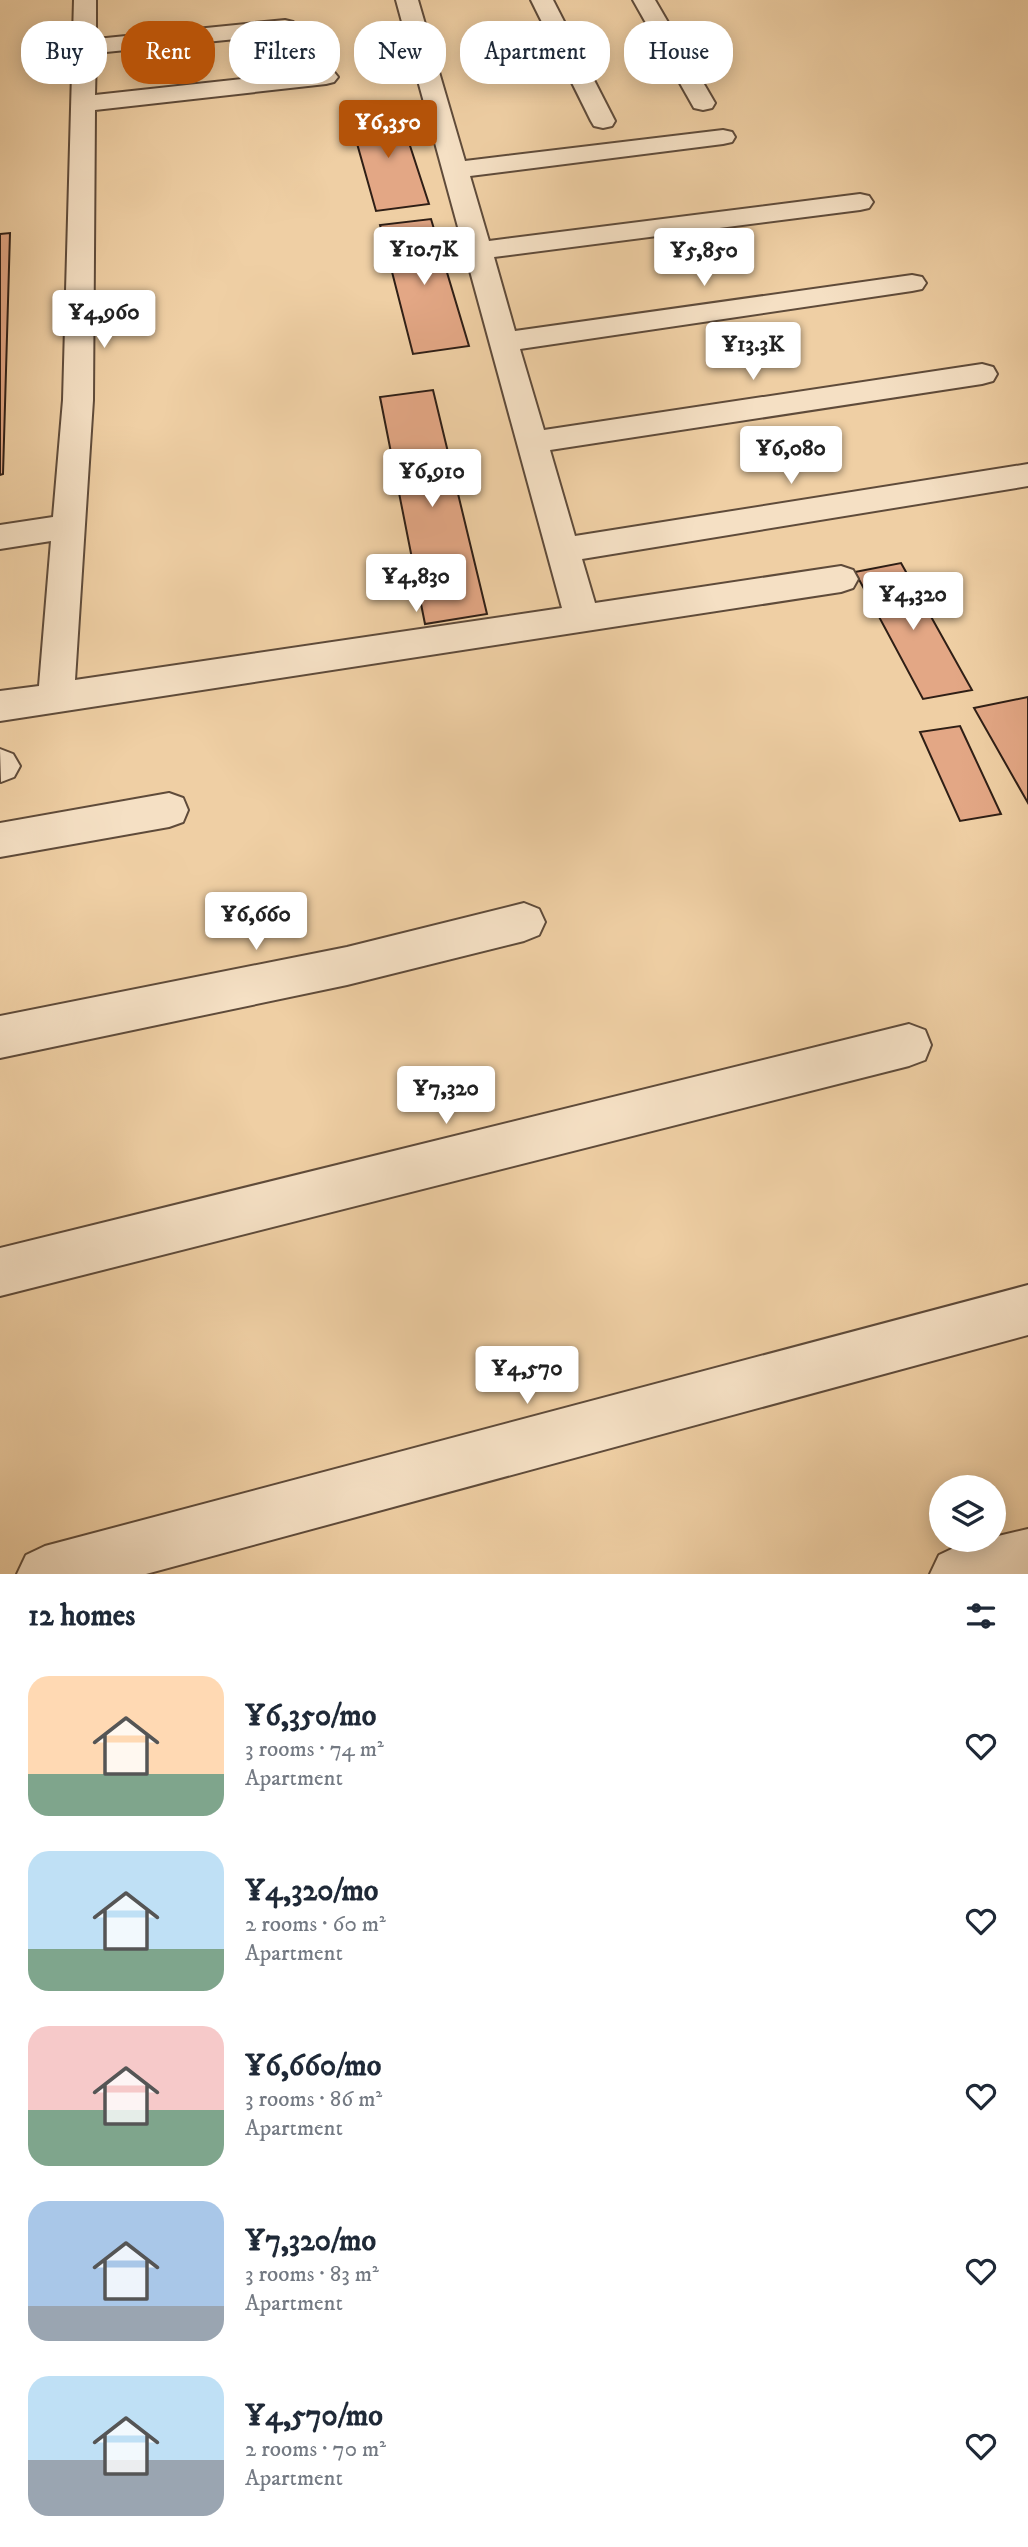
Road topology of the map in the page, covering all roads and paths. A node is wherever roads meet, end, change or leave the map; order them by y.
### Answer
1 (85, 0) edge
2 (542, 0) edge
3 (645, 0) edge
4 (414, 1) edge
5 (85, 21) edge
6 (229, 33) edge
7 (107, 45) edge
8 (83, 84) edge
9 (263, 84) edge
10 (704, 103) dead end
11 (83, 104) junction
12 (603, 121) dead end
13 (723, 137) dead end
14 (455, 170) junction
15 (860, 202) dead end
16 (478, 251) junction
17 (912, 282) dead end
18 (504, 342) junction
19 (982, 374) dead end
20 (532, 442) junction
21 (1028, 475) edge
22 (68, 526) junction
23 (0, 537) edge
24 (563, 550) junction
25 (841, 579) dead end
26 (582, 618) junction
27 (55, 697) junction
28 (0, 706) edge
29 (169, 810) dead end
30 (0, 840) edge
31 (524, 922) dead end
32 (0, 1037) edge
33 (909, 1045) dead end
34 (0, 1272) edge
35 (1028, 1310) edge
36 (1028, 1556) edge
37 (45, 1574) edge
38 (958, 1574) edge

1 - 5 street
2 - 12 street
3 - 10 street
4 - 14 street
6 - 7 street
8 - 11 street
9 - 11 street
11 - 22 street
13 - 14 street
14 - 16 street
15 - 16 street
16 - 18 street
17 - 18 street
18 - 20 street
19 - 20 street
20 - 24 street
21 - 24 street
22 - 23 street
22 - 27 street
24 - 26 street
25 - 26 street
26 - 27 street
27 - 28 street
29 - 30 street
31 - 32 street
33 - 34 street
35 - 37 street
36 - 38 street

